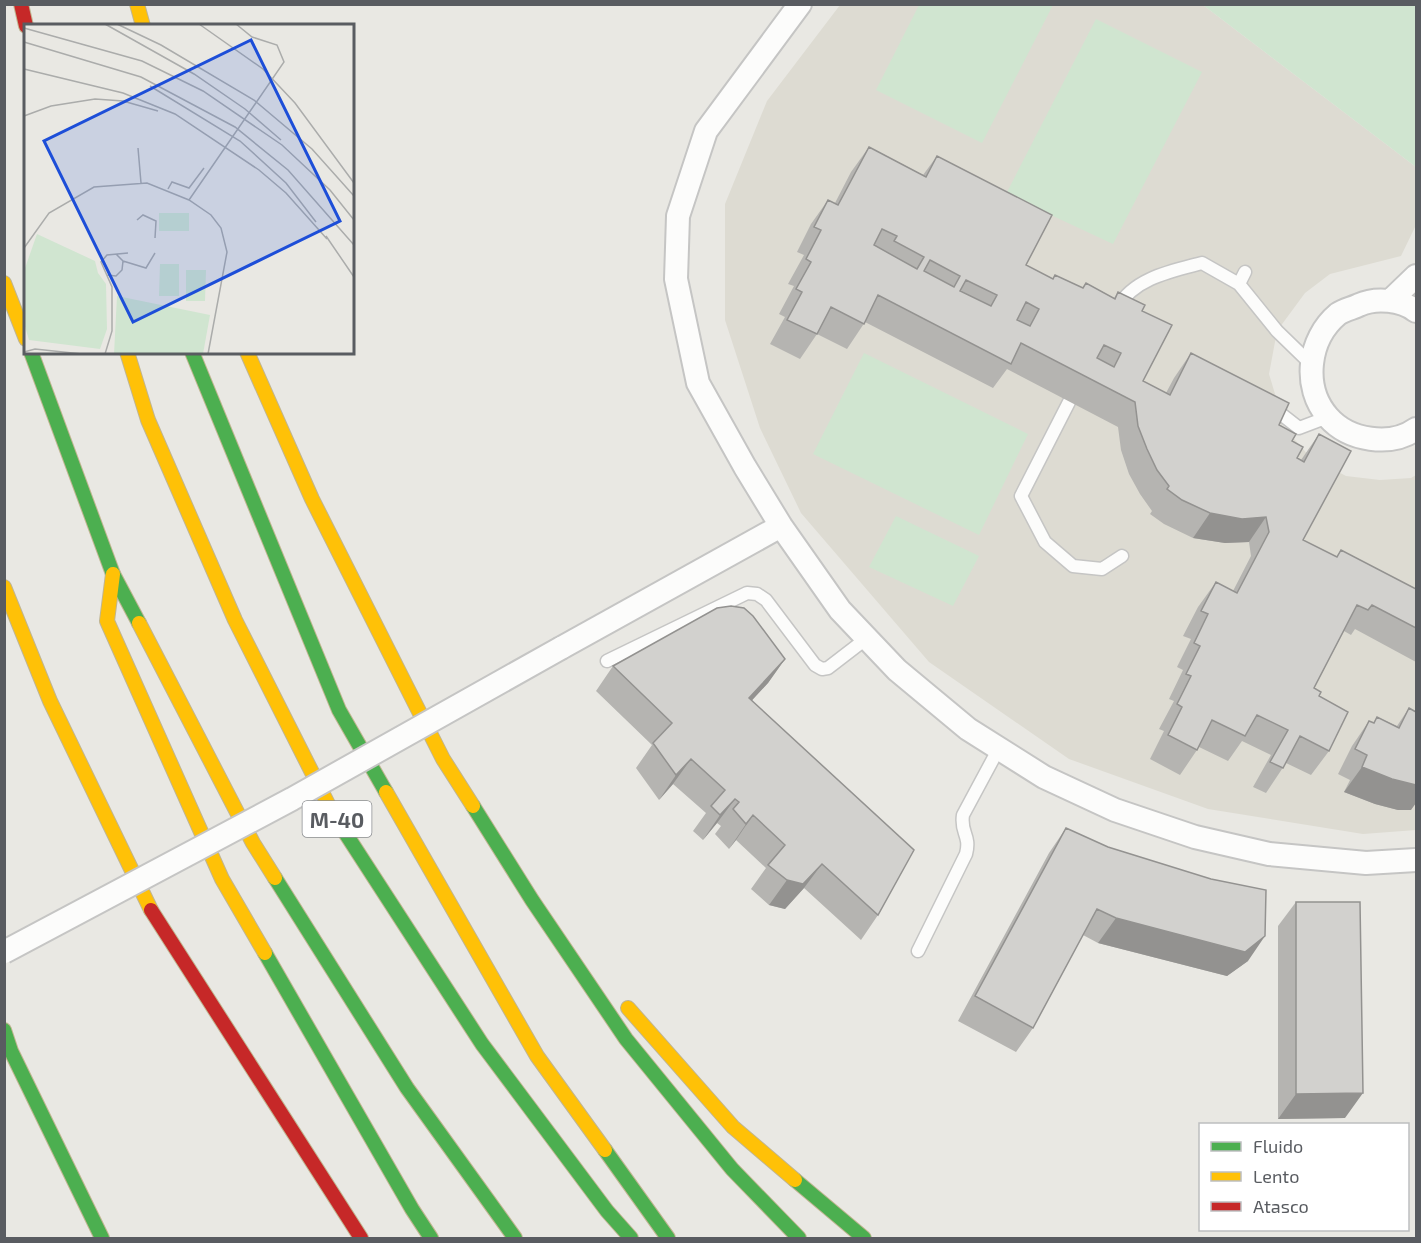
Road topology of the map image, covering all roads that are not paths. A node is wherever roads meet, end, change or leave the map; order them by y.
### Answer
1 (21, 4) edge
2 (137, 4) edge
3 (800, 4) edge
4 (26, 24) edge
5 (142, 24) edge
6 (1245, 272) dead end
7 (1416, 276) edge
8 (4, 283) edge
9 (1239, 284) junction
10 (1390, 301) junction
11 (1416, 311) edge
12 (1110, 321) edge
13 (24, 334) edge
14 (32, 354) edge
15 (128, 354) edge
16 (193, 354) edge
17 (248, 354) edge
18 (1310, 363) junction
19 (1069, 402) dead end
20 (1265, 402) edge
21 (1328, 417) junction
22 (1416, 429) edge
23 (781, 526) junction
24 (1122, 556) dead end
25 (113, 574) junction
26 (4, 587) edge
27 (867, 638) junction
28 (607, 661) dead end
29 (999, 748) junction
30 (1416, 860) edge
31 (532, 900) junction
32 (918, 951) dead end
33 (4, 952) edge
34 (599, 975) dead end
35 (621, 1000) dead end
36 (4, 1030) edge
37 (102, 1239) edge
38 (361, 1239) edge
39 (431, 1239) edge
40 (515, 1239) edge
41 (631, 1239) edge
42 (668, 1239) edge
43 (799, 1239) edge
44 (864, 1239) edge

1 - 4 highway
2 - 5 highway
3 - 23 street
6 - 9 lane
7 - 10 street
8 - 13 highway
9 - 12 lane
9 - 18 lane
10 - 11 street
10 - 18 street
14 - 25 highway
15 - 41 highway, M-40
16 - 42 highway
17 - 31 highway
18 - 21 street
19 - 24 lane
20 - 21 lane
21 - 22 street
23 - 27 street
23 - 33 street, bridge
25 - 39 highway
25 - 40 highway
26 - 38 highway
27 - 28 lane
27 - 29 street
29 - 30 street
29 - 32 lane
31 - 34 highway
31 - 43 highway
35 - 44 highway
36 - 37 highway

